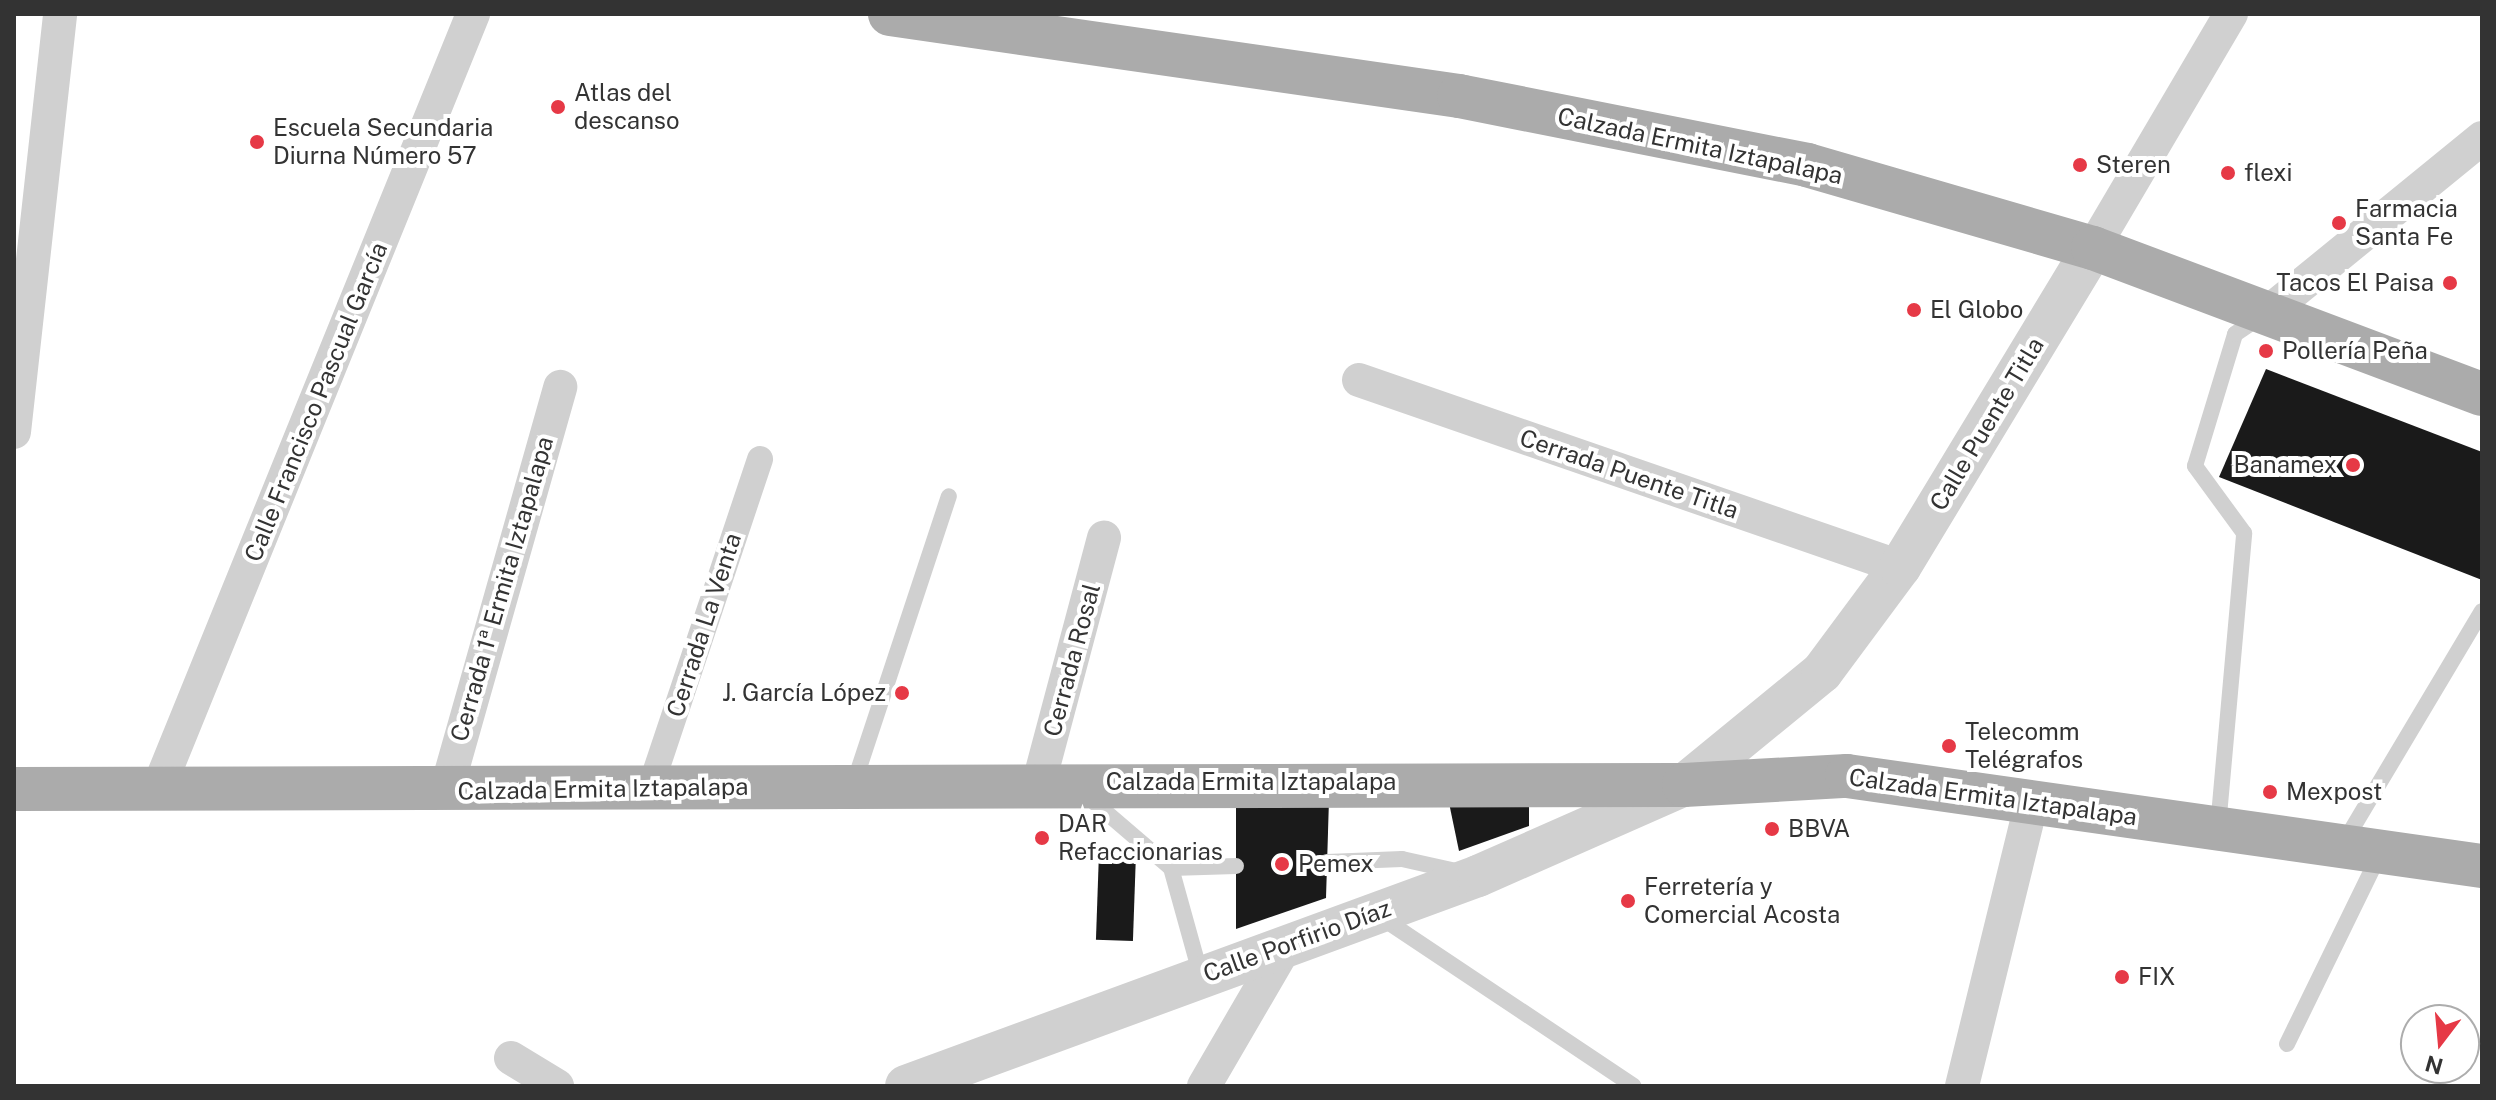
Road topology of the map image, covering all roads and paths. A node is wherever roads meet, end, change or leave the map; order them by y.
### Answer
1 (60, 14) edge
2 (473, 14) edge
3 (890, 14) edge
4 (2231, 14) edge
5 (1016, 24) edge
6 (2482, 138) edge
7 (2093, 248) junction
8 (2271, 310) junction
9 (1359, 380) dead end
10 (560, 387) dead end
11 (2482, 394) edge
12 (14, 432) edge
13 (760, 459) dead end
14 (949, 496) dead end
15 (1104, 537) dead end
16 (1900, 567) junction
17 (2482, 611) edge
18 (1055, 782) junction
19 (853, 785) junction
20 (1684, 785) junction
21 (14, 789) edge
22 (158, 789) junction
23 (446, 791) junction
24 (649, 791) junction
25 (2032, 802) junction
26 (2218, 829) junction
27 (2361, 849) junction
28 (2480, 861) edge
29 (1327, 862) dead end
30 (1236, 866) dead end
31 (1171, 868) junction
32 (1478, 876) junction
33 (1375, 913) junction
34 (1286, 945) junction
35 (1201, 976) junction
36 (2287, 1044) dead end
37 (511, 1058) dead end
38 (557, 1086) edge
39 (906, 1086) edge
40 (1204, 1086) edge
41 (1634, 1086) edge
42 (1962, 1086) edge

1 - 12 street
2 - 22 street, Calle Francisco Pascual García
3 - 5 main road, Calzada Ermita Iztapalapa
4 - 7 street, Calle Puente Titla
5 - 7 main road, Calzada Ermita Iztapalapa
6 - 8 street
7 - 8 main road, Calzada Ermita Iztapalapa
7 - 16 street, Calle Puente Titla
8 - 11 main road, Calzada Ermita Iztapalapa
8 - 26 lane
9 - 16 street, Cerrada Puente Titla
10 - 23 street, Cerrada 1ª Ermita Iztapalapa
13 - 24 street, Cerrada La Venta
14 - 19 lane
15 - 18 street, Cerrada Rosal
16 - 20 street, Calle Puente Titla
17 - 27 lane
18 - 19 main road, Calzada Ermita Iztapalapa
18 - 20 main road, Calzada Ermita Iztapalapa
18 - 31 lane
19 - 24 main road, Calzada Ermita Iztapalapa
20 - 25 main road, Calzada Ermita Iztapalapa
20 - 32 street, Calle Porfirio Díaz
21 - 22 main road, Calzada Ermita Iztapalapa
22 - 23 main road, Calzada Ermita Iztapalapa
23 - 24 main road, Calzada Ermita Iztapalapa
25 - 26 main road, Calzada Ermita Iztapalapa
25 - 42 street
26 - 27 main road, Calzada Ermita Iztapalapa
27 - 28 main road, Calzada Ermita Iztapalapa
27 - 36 lane
29 - 32 lane
30 - 31 lane
31 - 35 lane
32 - 33 street, Calle Porfirio Díaz
33 - 34 street, Calle Porfirio Díaz
33 - 41 lane
34 - 35 street, Calle Porfirio Díaz
34 - 40 street
35 - 39 street, Calle Porfirio Díaz
37 - 38 street

